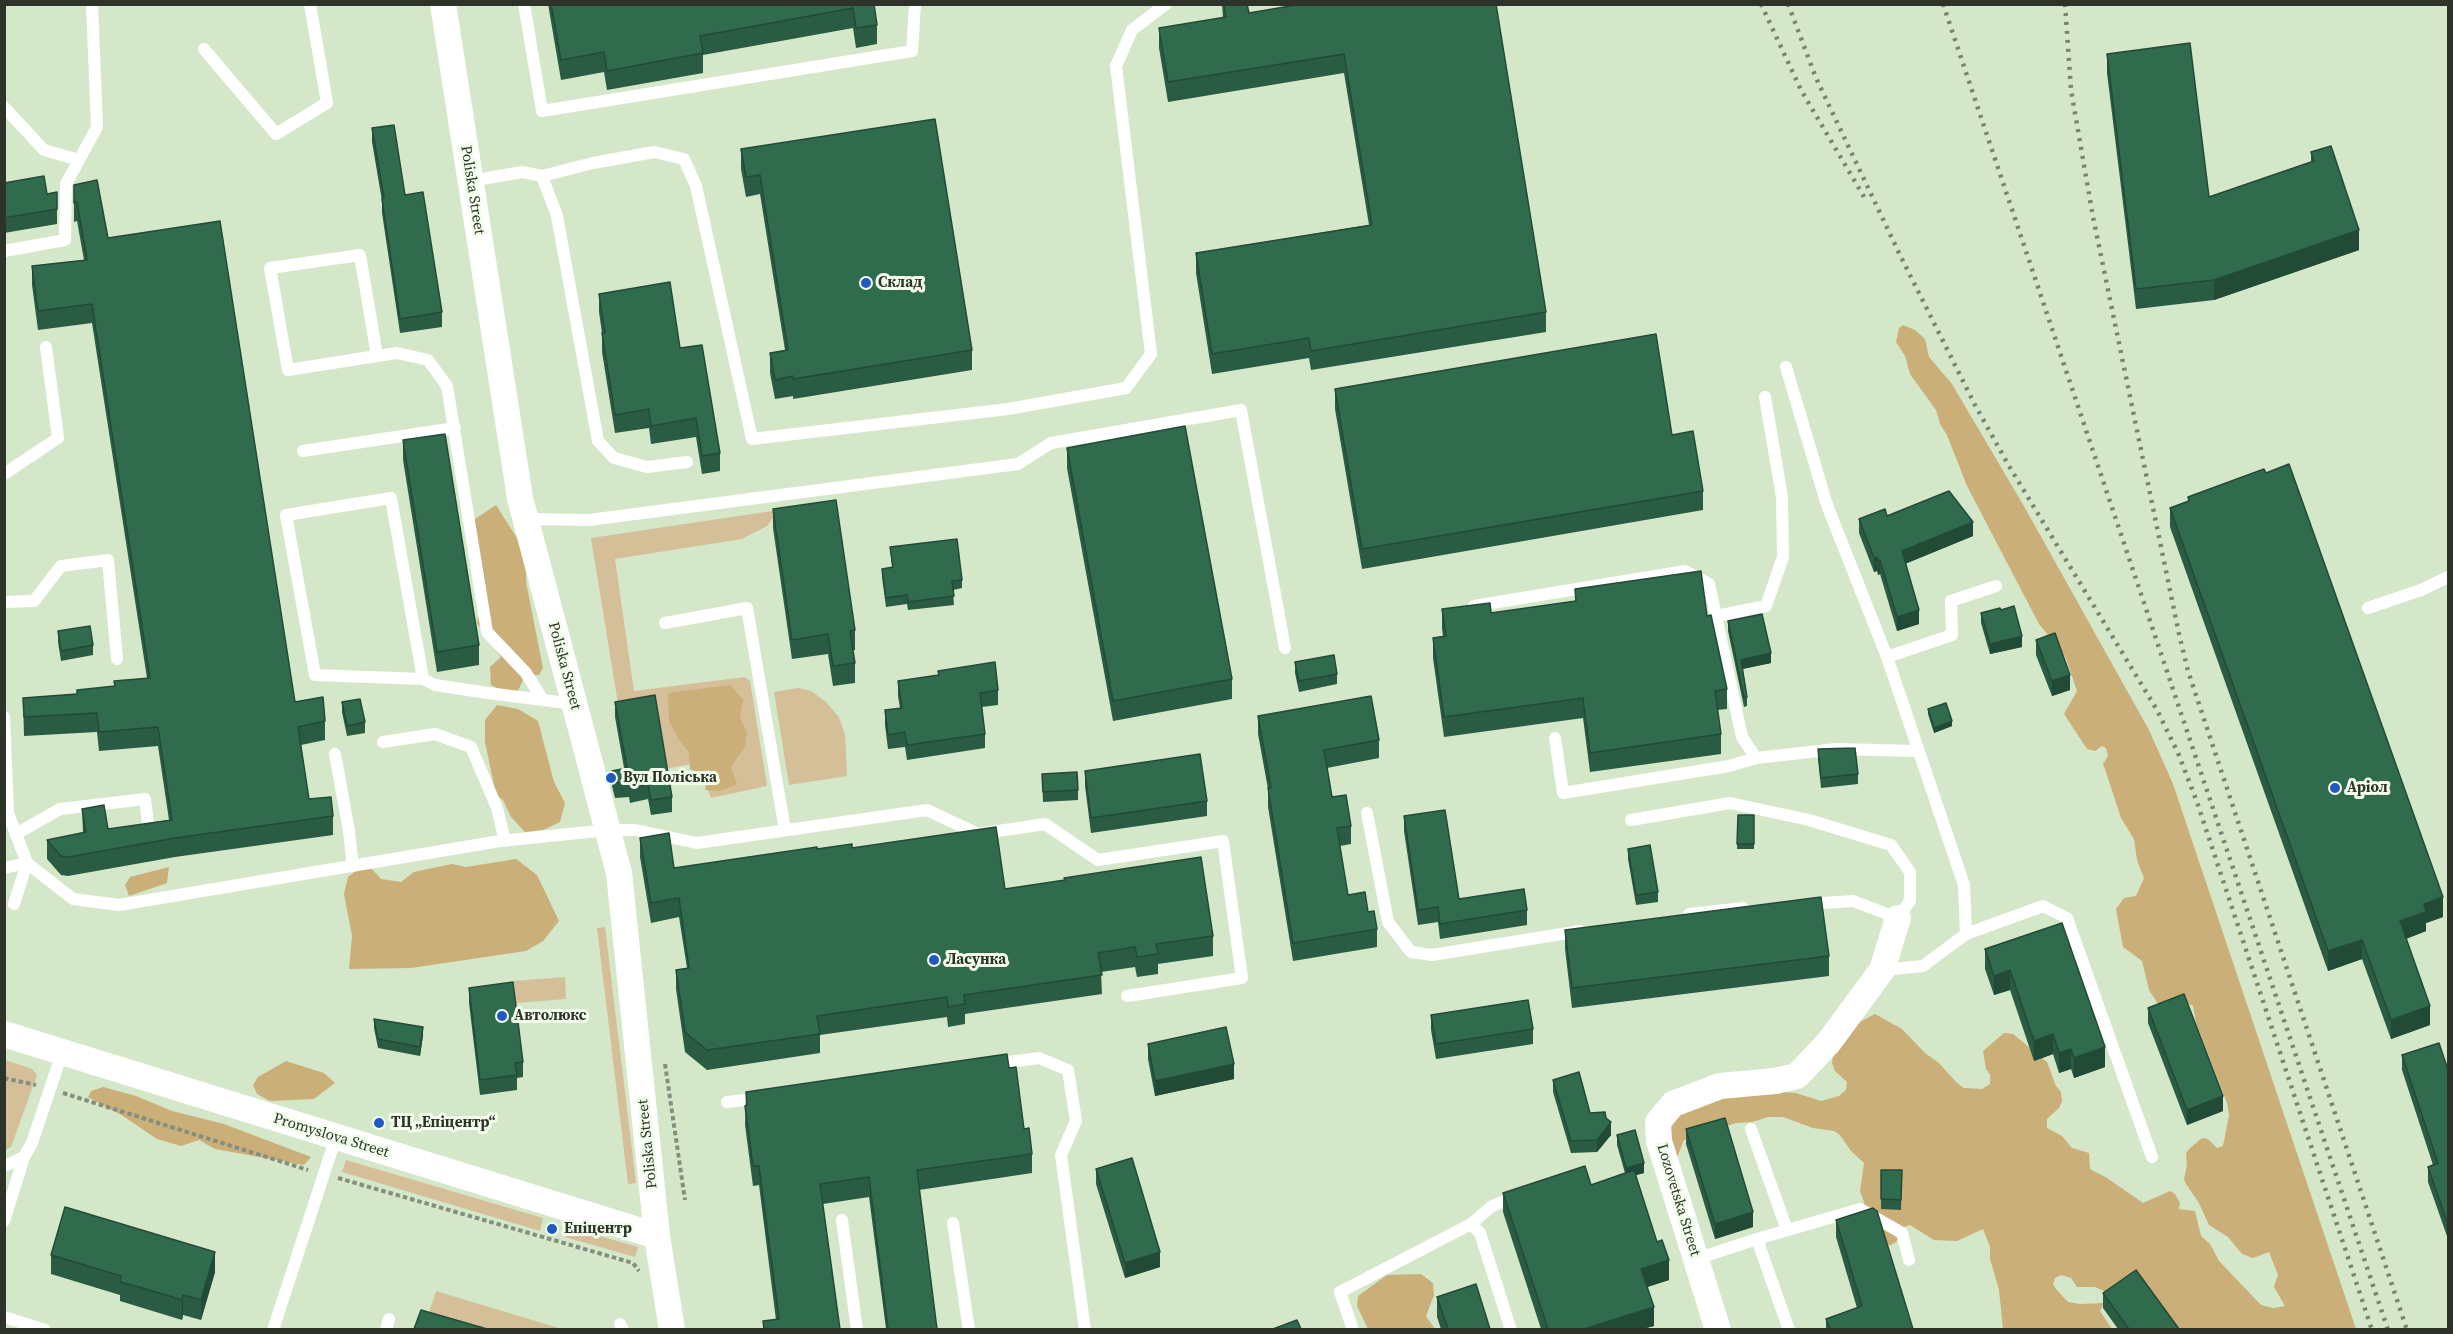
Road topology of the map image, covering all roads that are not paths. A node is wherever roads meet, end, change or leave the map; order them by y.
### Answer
1 (92, 4) edge
2 (310, 4) edge
3 (443, 4) edge
4 (524, 4) edge
5 (915, 4) edge
6 (1166, 4) edge
7 (204, 49) dead end
8 (4, 107) edge
9 (79, 160) junction
10 (543, 176) junction
11 (471, 181) junction
12 (4, 251) edge
13 (46, 347) dead end
14 (377, 357) junction
15 (1786, 367) dead end
16 (1765, 397) dead end
17 (455, 428) junction
18 (303, 451) dead end
19 (687, 462) dead end
20 (4, 474) edge
21 (526, 519) junction
22 (2448, 577) edge
23 (1996, 586) dead end
24 (4, 602) edge
25 (1464, 608) edge
26 (2368, 608) dead end
27 (1716, 616) junction
28 (665, 623) dead end
29 (1285, 648) dead end
30 (1887, 657) junction
31 (117, 659) dead end
32 (423, 679) junction
33 (543, 700) junction
34 (574, 704) junction
35 (4, 717) edge
36 (1555, 738) dead end
37 (383, 742) dead end
38 (1917, 751) junction
39 (335, 754) dead end
40 (1756, 758) junction
41 (1367, 813) dead end
42 (1631, 820) dead end
43 (608, 830) junction
44 (785, 830) junction
45 (149, 832) edge
46 (16, 834) junction
47 (505, 841) junction
48 (27, 863) junction
49 (353, 866) junction
50 (4, 868) edge
51 (14, 904) dead end
52 (1794, 905) edge
53 (1758, 907) edge
54 (1680, 915) edge
55 (1898, 918) junction
56 (1591, 930) edge
57 (1966, 934) junction
58 (1882, 970) junction
59 (1127, 996) dead end
60 (4, 1034) edge
61 (62, 1053) junction
62 (982, 1066) edge
63 (774, 1096) edge
64 (727, 1102) dead end
65 (1751, 1130) dead end
66 (336, 1137) junction
67 (24, 1157) junction
68 (2152, 1157) dead end
69 (4, 1166) edge
70 (1524, 1194) edge
71 (842, 1220) dead end
72 (4, 1221) edge
73 (953, 1223) dead end
74 (1471, 1224) junction
75 (1787, 1230) junction
76 (657, 1236) junction
77 (1757, 1239) junction
78 (1696, 1259) junction
79 (1909, 1260) dead end
80 (4, 1317) edge
81 (45, 1329) edge
82 (273, 1329) edge
83 (672, 1329) edge
84 (857, 1329) edge
85 (969, 1329) edge
86 (1084, 1329) edge
87 (1353, 1329) edge
88 (1511, 1329) edge
89 (1718, 1329) edge
90 (1790, 1329) edge

1 - 9 lane
2 - 7 lane
3 - 11 street, Poliska Street
4 - 5 lane
6 - 10 lane
8 - 9 lane
9 - 12 lane
10 - 11 lane
10 - 19 lane
11 - 21 street, Poliska Street
13 - 20 lane
14 - 14 lane
14 - 17 lane
15 - 30 lane
16 - 27 lane
17 - 18 lane
17 - 33 lane
21 - 29 lane
21 - 34 street, Poliska Street
22 - 26 lane
23 - 30 lane
24 - 31 lane
25 - 27 lane
27 - 40 lane
28 - 44 lane
30 - 38 lane
32 - 32 lane
32 - 33 lane
33 - 34 lane
34 - 43 street, Poliska Street
35 - 46 lane
36 - 40 lane
37 - 47 lane
38 - 40 lane
38 - 57 lane
39 - 49 lane
41 - 56 lane
42 - 55 lane
43 - 44 lane
43 - 47 lane
43 - 76 street, Poliska Street
44 - 59 lane
45 - 46 lane
46 - 48 lane
47 - 49 lane
48 - 49 lane
48 - 50 lane
48 - 51 lane
52 - 55 lane
53 - 54 lane
55 - 58 street, Lozovetska Street
57 - 58 lane
57 - 68 lane
58 - 78 street, Lozovetska Street
60 - 61 street, Promyslova Street
61 - 66 street, Promyslova Street
61 - 67 lane
62 - 86 lane
63 - 64 lane
65 - 75 lane
66 - 76 street, Promyslova Street
66 - 82 lane
67 - 69 lane
67 - 72 lane
70 - 74 lane
71 - 84 lane
73 - 85 lane
74 - 87 lane
74 - 88 lane
75 - 77 lane
75 - 79 lane
76 - 83 street, Poliska Street
77 - 78 lane
77 - 90 lane
78 - 89 street, Lozovetska Street
80 - 81 lane

